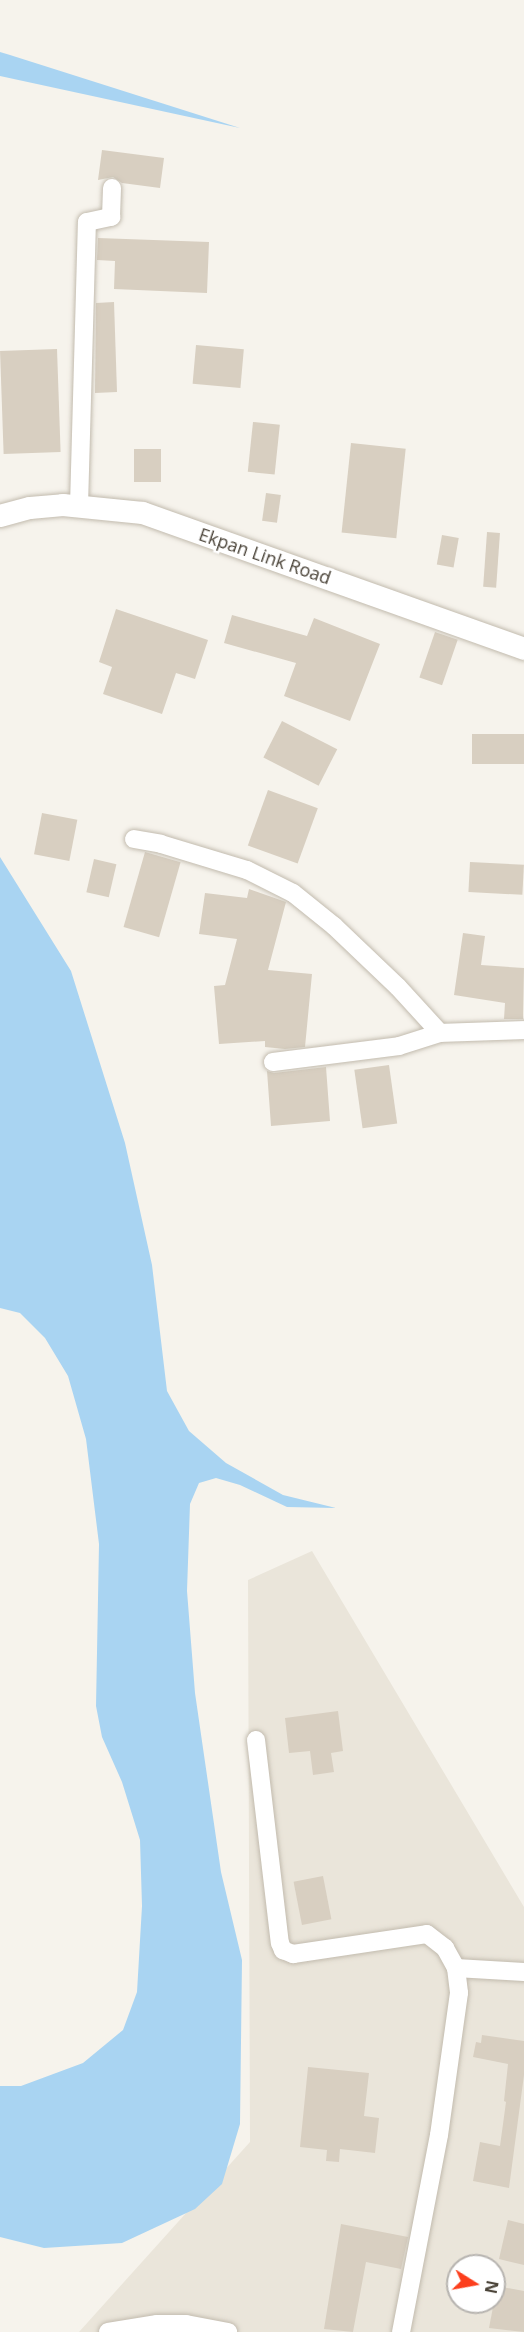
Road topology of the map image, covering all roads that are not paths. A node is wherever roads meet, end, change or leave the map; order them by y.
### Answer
1 (112, 188) dead end
2 (80, 506) junction
3 (0, 516) edge
4 (524, 649) edge
5 (134, 839) dead end
6 (524, 1030) edge
7 (440, 1034) junction
8 (273, 1062) dead end
9 (256, 1740) dead end
10 (456, 1968) junction
11 (524, 1972) edge
12 (108, 2332) edge
13 (228, 2332) edge
14 (401, 2332) edge

1 - 2 street
2 - 3 street, Ekpan Link Road
2 - 4 street, Ekpan Link Road
5 - 7 street
6 - 7 street
7 - 8 street
9 - 10 street
10 - 11 street
10 - 14 street
12 - 13 street

